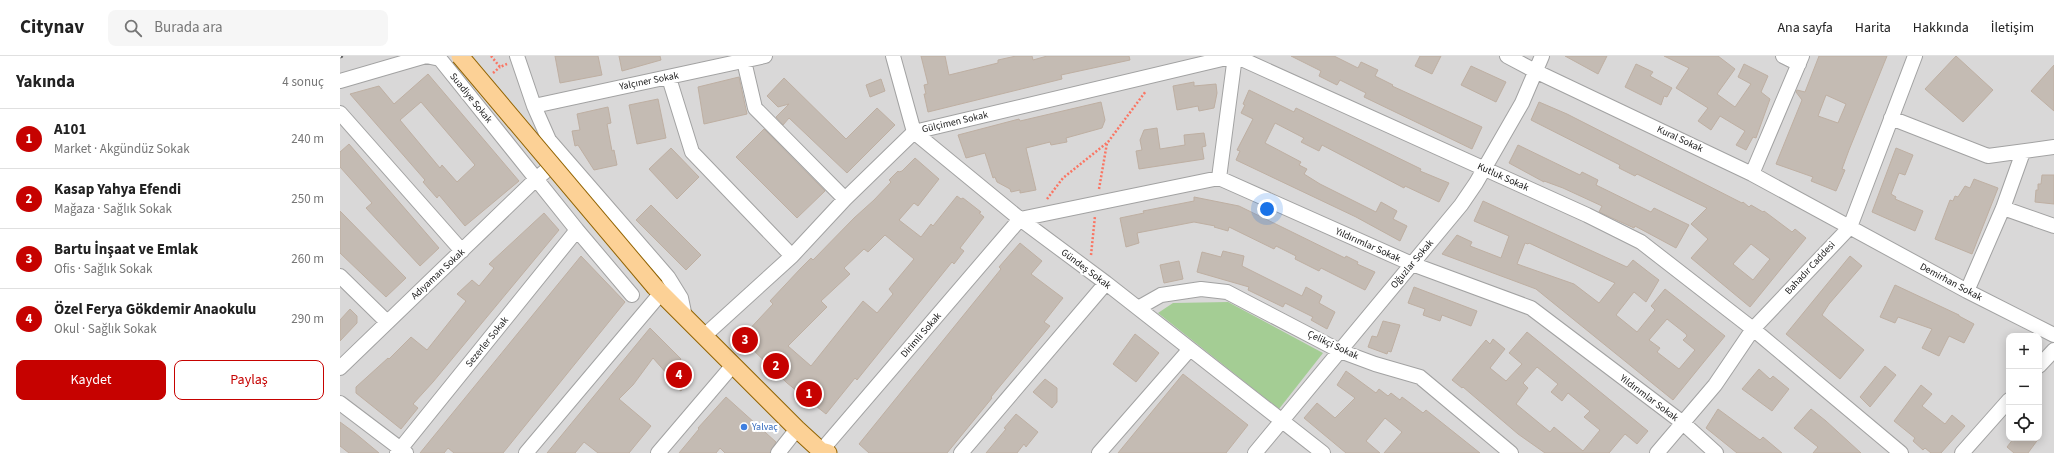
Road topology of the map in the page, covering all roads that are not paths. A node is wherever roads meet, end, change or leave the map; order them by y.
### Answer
1 (460, 56) edge
2 (517, 56) edge
3 (765, 56) edge
4 (893, 56) edge
5 (1235, 56) edge
6 (1507, 56) edge
7 (1542, 56) edge
8 (1783, 56) edge
9 (1915, 56) edge
10 (1801, 60) edge
11 (744, 61) junction
12 (1535, 71) junction
13 (669, 78) junction
14 (340, 81) edge
15 (534, 106) junction
16 (340, 113) edge
17 (1891, 118) junction
18 (914, 132) junction
19 (2054, 148) edge
20 (2023, 152) junction
21 (563, 156) junction
22 (1484, 169) junction
23 (1752, 174) junction
24 (1219, 178) junction
25 (536, 179) junction
26 (845, 199) junction
27 (2003, 208) junction
28 (1020, 219) junction
29 (2054, 226) edge
30 (1850, 227) junction
31 (576, 230) junction
32 (462, 251) junction
33 (792, 256) junction
34 (1412, 264) junction
35 (340, 276) edge
36 (1106, 283) junction
37 (658, 290) junction
38 (1967, 291) junction
39 (632, 295) dead end
40 (1138, 308) junction
41 (685, 317) junction
42 (387, 322) junction
43 (1753, 330) junction
44 (2054, 335) edge
45 (704, 336) junction
46 (1190, 349) junction
47 (1340, 350) junction
48 (2054, 350) edge
49 (2042, 363) edge
50 (732, 365) junction
51 (340, 368) edge
52 (2006, 403) edge
53 (340, 404) edge
54 (1282, 420) junction
55 (1683, 423) junction
56 (797, 429) junction
57 (401, 451) edge
58 (824, 452) edge
59 (526, 453) edge
60 (658, 453) edge
61 (778, 453) edge
62 (960, 453) edge
63 (1099, 453) edge
64 (1255, 453) edge
65 (1323, 453) edge
66 (1511, 453) edge
67 (1657, 453) edge
68 (1716, 453) edge
69 (1901, 453) edge
70 (1962, 453) edge

1 - 37 main road, bridge
2 - 15 street
3 - 11 street, Yalçıner Sokak
4 - 18 street
5 - 18 street, Gülçimen Sokak
5 - 22 street, Kutluk Sokak
5 - 24 street
6 - 12 street, Kural Sokak
7 - 12 street, Oğuzlar Sokak
8 - 10 street
9 - 17 street, Bahadır Caddesi
10 - 23 street
11 - 13 street, Yalçıner Sokak
11 - 26 street
12 - 22 street, Oğuzlar Sokak
12 - 23 street, Kural Sokak
13 - 15 street, Yalçıner Sokak
13 - 33 street
14 - 25 street, Suadiye Sokak
15 - 21 street
16 - 32 street
17 - 20 street
17 - 30 street, Bahadır Caddesi
18 - 26 street, Gülçimen Sokak
18 - 28 street, Gündeş Sokak
19 - 20 street
20 - 27 street
21 - 25 street, Adıyaman Sokak
21 - 41 street
22 - 34 street, Oğuzlar Sokak
22 - 43 street, Kutluk Sokak
23 - 30 street, Kural Sokak
24 - 28 street
24 - 34 street, Yıldırımlar Sokak
25 - 31 street
25 - 32 street, Adıyaman Sokak
26 - 33 street, Gülçimen Sokak
27 - 29 street
27 - 38 street
28 - 36 street, Gündeş Sokak
28 - 58 street, Dirimli Sokak
30 - 38 street, Demirhan Sokak
30 - 43 street, Bahadır Caddesi
31 - 39 street
31 - 57 street, Sezerler Sokak
32 - 42 street, Adıyaman Sokak
33 - 45 street, Gülçimen Sokak
34 - 47 street, Oğuzlar Sokak
34 - 55 street, Yıldırımlar Sokak
35 - 42 street
36 - 40 street, Gündeş Sokak
36 - 62 street
37 - 41 main road
37 - 59 street
38 - 44 street, Demirhan Sokak
40 - 46 street, Gündeş Sokak
40 - 47 street, Çelikçi Sokak
41 - 45 main road
42 - 51 street, Adıyaman Sokak
43 - 55 street, Bahadır Caddesi
43 - 69 street, Kutluk Sokak
45 - 50 main road
46 - 54 street, Gündeş Sokak
46 - 63 street
47 - 54 street, Oğuzlar Sokak
47 - 66 street, Çelikçi Sokak
48 - 49 street
50 - 56 main road
50 - 60 street
52 - 70 street
53 - 57 street
54 - 64 street, Oğuzlar Sokak
54 - 65 street, Gündeş Sokak
55 - 67 street, Bahadır Caddesi
55 - 68 street, Yıldırımlar Sokak
56 - 58 main road
56 - 61 street

